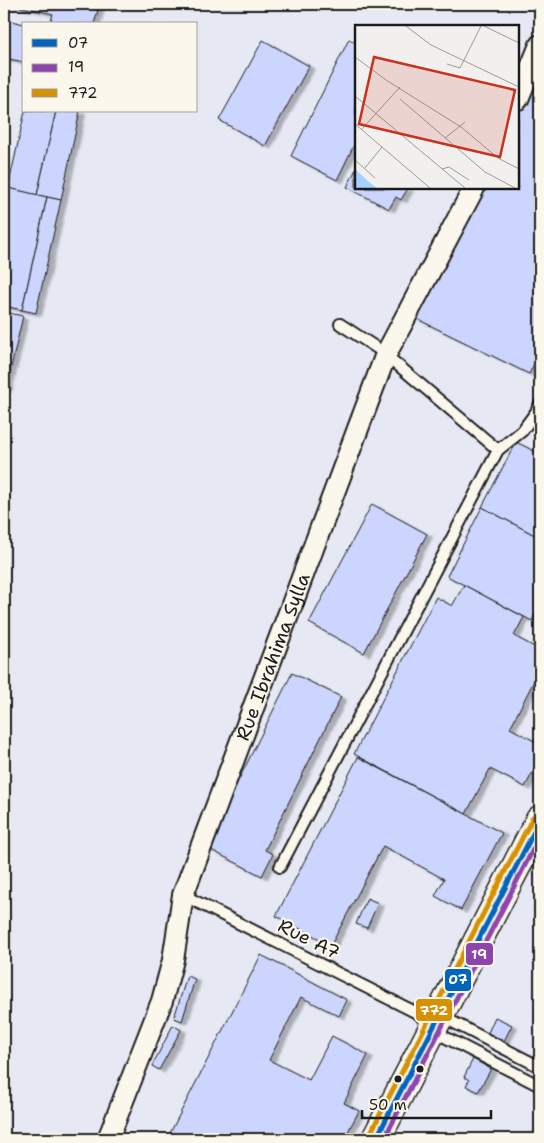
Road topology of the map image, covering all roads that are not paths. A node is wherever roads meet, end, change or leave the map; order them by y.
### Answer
1 (540, 45) edge
2 (519, 97) edge
3 (473, 189) edge
4 (340, 324) dead end
5 (386, 354) junction
6 (540, 404) edge
7 (498, 450) junction
8 (540, 820) edge
9 (280, 867) dead end
10 (183, 894) junction
11 (430, 1020) junction
12 (540, 1067) edge
13 (540, 1086) edge
14 (108, 1139) edge
15 (376, 1139) edge

1 - 2 street
3 - 5 street, Rue Ibrahima Sylla
4 - 5 lane
5 - 7 lane
5 - 10 street, Rue Ibrahima Sylla
6 - 7 lane
7 - 9 lane
8 - 11 main road
10 - 11 lane, Rue A7
10 - 14 street, Rue Ibrahima Sylla
11 - 12 lane
11 - 13 lane
11 - 15 main road

